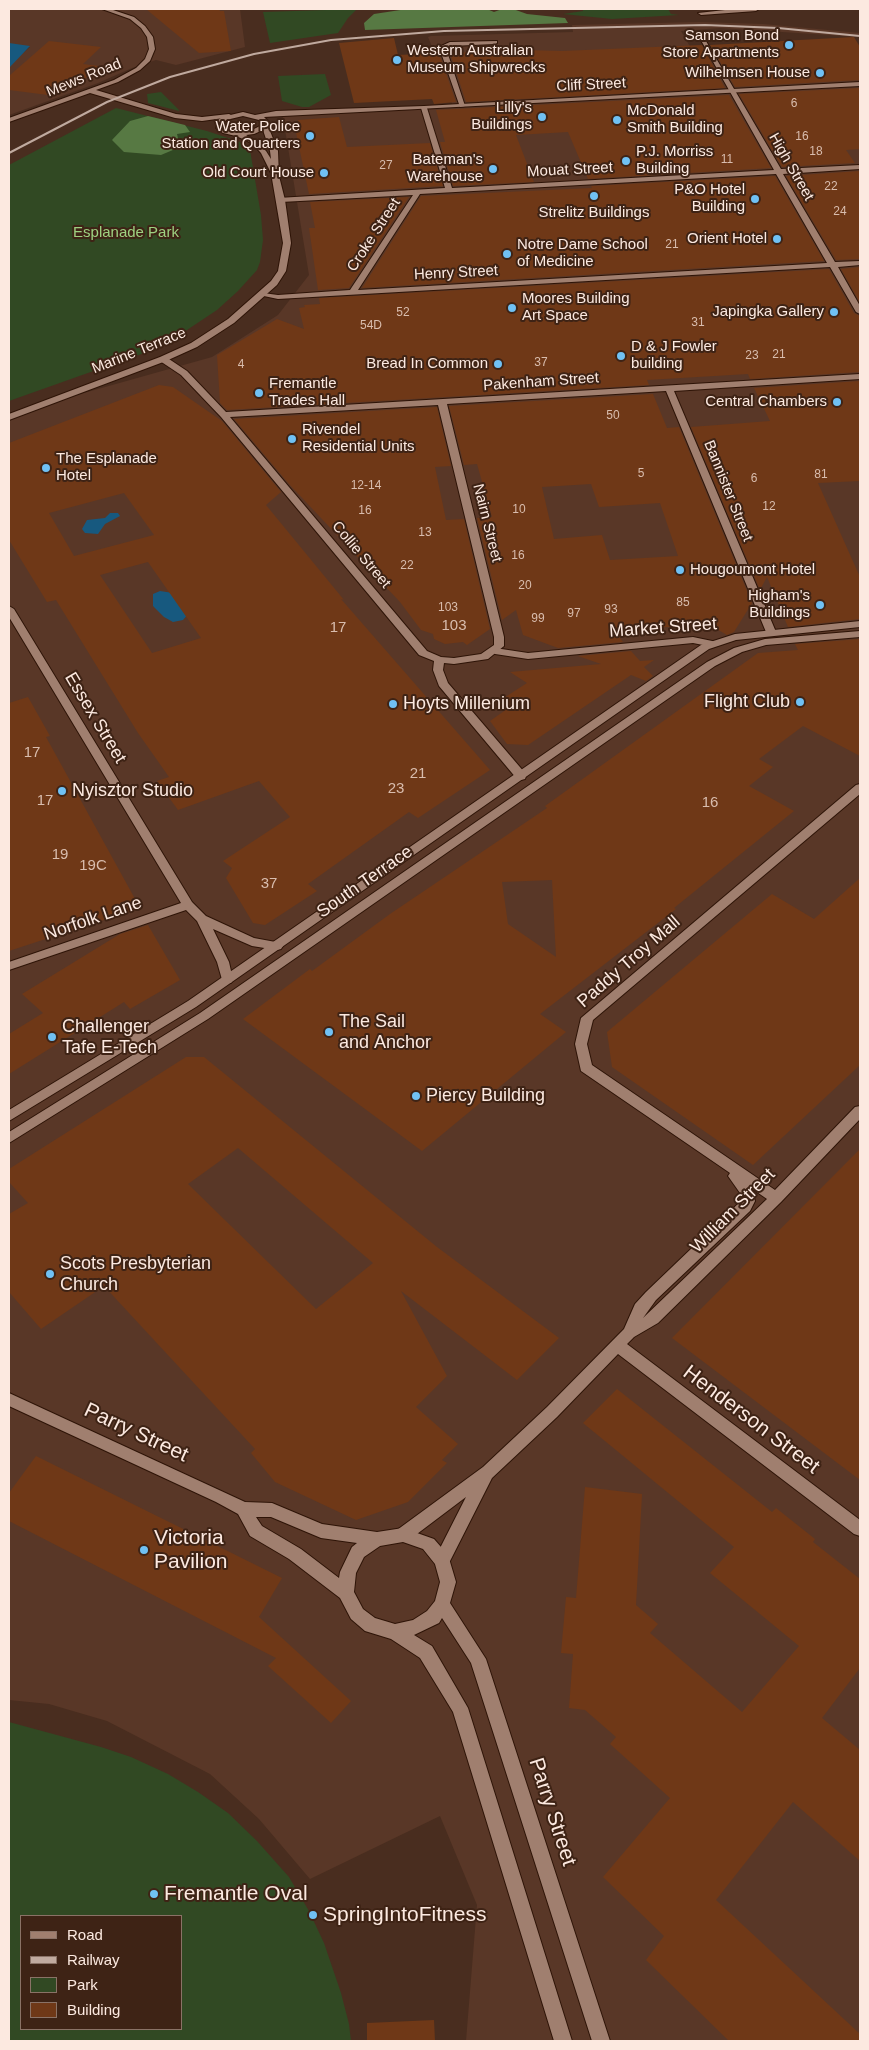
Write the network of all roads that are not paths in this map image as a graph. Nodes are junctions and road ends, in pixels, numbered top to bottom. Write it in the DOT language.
graph roads {
  1 [pos="105,9"];
  2 [pos="756,9"];
  3 [pos="701,13"];
  4 [pos="700,36"];
  5 [pos="495,42"];
  6 [pos="860,84"];
  7 [pos="91,91"];
  8 [pos="731,91"];
  9 [pos="462,106"];
  10 [pos="424,108"];
  11 [pos="293,113"];
  12 [pos="229,116"];
  13 [pos="257,116"];
  14 [pos="9,120"];
  15 [pos="266,124"];
  16 [pos="238,134"];
  17 [pos="860,168"];
  18 [pos="778,172"];
  19 [pos="275,176"];
  20 [pos="449,190"];
  21 [pos="418,192"];
  22 [pos="281,200"];
  23 [pos="860,263"];
  24 [pos="832,264"];
  25 [pos="353,292"];
  26 [pos="262,295"];
  27 [pos="860,312"];
  28 [pos="164,359"];
  29 [pos="860,376"];
  30 [pos="668,388"];
  31 [pos="442,402"];
  32 [pos="224,415"];
  33 [pos="9,417"];
  34 [pos="9,609"];
  35 [pos="860,624"];
  36 [pos="771,632"];
  37 [pos="860,634"];
  38 [pos="713,644"];
  39 [pos="738,650"];
  40 [pos="495,651"];
  41 [pos="440,660"];
  42 [pos="521,776"];
  43 [pos="860,788"];
  44 [pos="188,904"];
  45 [pos="202,919"];
  46 [pos="277,946"];
  47 [pos="9,966"];
  48 [pos="227,980"];
  49 [pos="860,1112"];
  50 [pos="9,1116"];
  51 [pos="9,1138"];
  52 [pos="718,1159"];
  53 [pos="776,1198"];
  54 [pos="629,1333"];
  55 [pos="617,1345"];
  56 [pos="9,1399"];
  57 [pos="488,1472"];
  58 [pos="243,1509"];
  59 [pos="860,1529"];
  60 [pos="403,1535"];
  61 [pos="377,1539"];
  62 [pos="442,1560"];
  63 [pos="346,1593"];
  64 [pos="442,1604"];
  65 [pos="395,1632"];
  66 [pos="563,2041"];
  67 [pos="601,2041"];
  1 -- 7 [label="street, Mews Road"];
  2 -- 3 [label="street"];
  4 -- 8 [label="street, High Street"];
  5 -- 9 [label="street"];
  6 -- 8 [label="street, Cliff Street"];
  7 -- 12 [label="street"];
  7 -- 14 [label="street, Mews Road"];
  8 -- 9 [label="street, Cliff Street"];
  8 -- 18 [label="street, High Street"];
  9 -- 10 [label="street, Cliff Street"];
  10 -- 11 [label="street, Cliff Street"];
  10 -- 20 [label="street"];
  11 -- 13 [label="street, Cliff Street"];
  11 -- 15 [label="street, Cliff Street"];
  12 -- 13 [label="street"];
  12 -- 16 [label="street, Marine Terrace"];
  13 -- 15 [label="street"];
  15 -- 16 [label="street"];
  15 -- 19 [label="street, Marine Terrace"];
  16 -- 19 [label="street, Marine Terrace"];
  17 -- 18 [label="street, Mouat Street"];
  18 -- 20 [label="street, Mouat Street"];
  18 -- 24 [label="street, High Street"];
  19 -- 22 [label="street, Marine Terrace"];
  20 -- 21 [label="street, Mouat Street"];
  21 -- 22 [label="street, Mouat Street"];
  21 -- 25 [label="street, Croke Street"];
  22 -- 26 [label="street, Marine Terrace"];
  23 -- 24 [label="street, Henry Street"];
  24 -- 25 [label="street, Henry Street"];
  24 -- 27 [label="street, High Street"];
  25 -- 26 [label="street, Henry Street"];
  26 -- 28 [label="street, Marine Terrace"];
  28 -- 32 [label="street, Collie Street"];
  28 -- 33 [label="street, Marine Terrace"];
  29 -- 30 [label="street, Pakenham Street"];
  30 -- 31 [label="street, Pakenham Street"];
  30 -- 36 [label="street, Bannister Street"];
  31 -- 32 [label="street, Pakenham Street"];
  31 -- 40 [label="street, Nairn Street"];
  32 -- 41 [label="street, Collie Street"];
  34 -- 44 [label="street, Essex Street"];
  35 -- 36 [label="street, Market Street"];
  36 -- 38 [label="street, Market Street"];
  37 -- 39 [label="street, Market Street"];
  38 -- 40 [label="street, Market Street"];
  38 -- 42 [label="street, South Terrace"];
  39 -- 51 [label="street, South Terrace"];
  40 -- 41 [label="street, Market Street"];
  41 -- 42 [label="street"];
  42 -- 46 [label="street, South Terrace"];
  43 -- 52 [label="street, Paddy Troy Mall"];
  44 -- 45 [label="street, Essex Street"];
  44 -- 47 [label="street, Norfolk Lane"];
  45 -- 46 [label="street, Essex Street"];
  45 -- 48 [label="street, Essex Street"];
  46 -- 48 [label="street, South Terrace"];
  48 -- 50 [label="street, South Terrace"];
  49 -- 53 [label="street, William Street"];
  52 -- 53 [label="street, Paddy Troy Mall"];
  52 -- 54 [label="street, William Street"];
  53 -- 54 [label="street, William Street"];
  54 -- 55 [label="street, William Street"];
  55 -- 57 [label="street, William Street"];
  55 -- 59 [label="street, Henderson Street"];
  56 -- 58 [label="street, Parry Street"];
  57 -- 60 [label="street, William Street"];
  57 -- 62 [label="street, William Street"];
  58 -- 61 [label="street, Parry Street"];
  58 -- 63 [label="street"];
  60 -- 61 [label="street"];
  60 -- 62 [label="street"];
  61 -- 63 [label="street"];
  62 -- 64 [label="street"];
  63 -- 65 [label="street"];
  64 -- 65 [label="street"];
  64 -- 67 [label="street, Parry Street"];
  65 -- 66 [label="street"];
}
